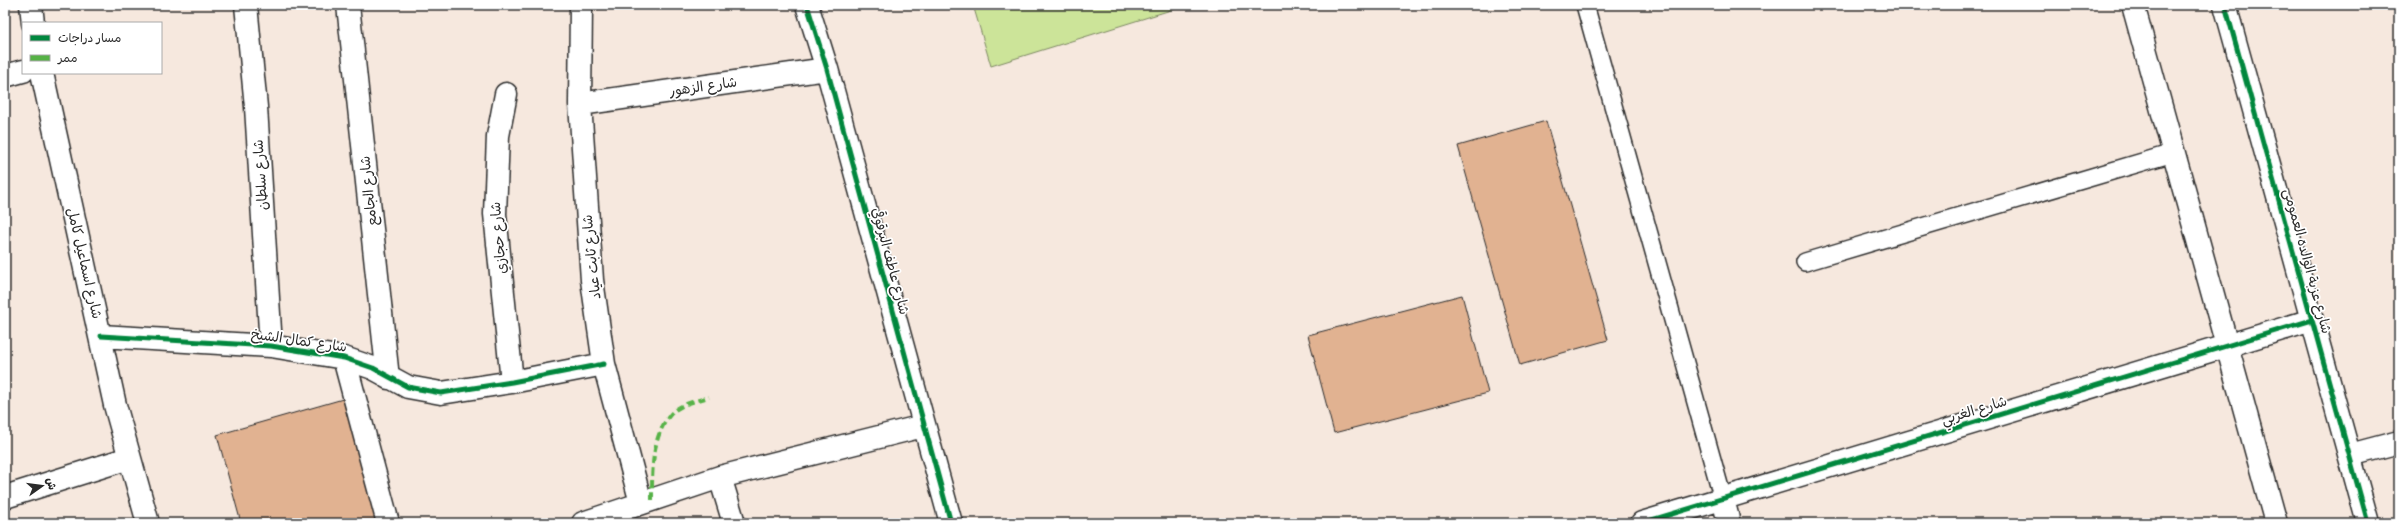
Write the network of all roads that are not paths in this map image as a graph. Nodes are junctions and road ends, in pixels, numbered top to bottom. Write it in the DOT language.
graph roads {
  1 [pos="31,5"];
  2 [pos="246,5"];
  3 [pos="348,5"];
  4 [pos="581,5"];
  5 [pos="807,5"];
  6 [pos="1585,5"];
  7 [pos="2133,5"];
  8 [pos="2225,5"];
  9 [pos="33,22"];
  10 [pos="827,69"];
  11 [pos="22,70"];
  12 [pos="42,74"];
  13 [pos="5,76"];
  14 [pos="506,94"];
  15 [pos="580,104"];
  16 [pos="2173,153"];
  17 [pos="1804,262"];
  18 [pos="2312,320"];
  19 [pos="101,336"];
  20 [pos="271,346"];
  21 [pos="2225,346"];
  22 [pos="344,358"];
  23 [pos="604,364"];
  24 [pos="388,378"];
  25 [pos="512,382"];
  26 [pos="923,426"];
  27 [pos="2399,442"];
  28 [pos="2350,455"];
  29 [pos="129,458"];
  30 [pos="720,477"];
  31 [pos="5,497"];
  32 [pos="1723,499"];
  33 [pos="641,503"];
  34 [pos="148,523"];
  35 [pos="388,523"];
  36 [pos="583,523"];
  37 [pos="734,523"];
  38 [pos="951,523"];
  39 [pos="1642,523"];
  40 [pos="1729,523"];
  41 [pos="2276,523"];
  42 [pos="2368,523"];
  1 -- 9 [label="street"];
  2 -- 20 [label="street, شارع سلطان"];
  3 -- 24 [label="street, شارع الجامع"];
  4 -- 15 [label="street, شارع ثابت عياد"];
  5 -- 10 [label="street, شارع عاطف البرقوقي"];
  6 -- 32 [label="lane"];
  7 -- 16 [label="street"];
  8 -- 18 [label="street, شارع عزبة الوالده العمومى"];
  10 -- 15 [label="street, شارع الزهور"];
  10 -- 26 [label="street, شارع عاطف البرقوقي"];
  11 -- 13 [label="street"];
  12 -- 19 [label="street, شارع اسماعيل كامل"];
  14 -- 25 [label="street, شارع حجازي"];
  15 -- 23 [label="street, شارع ثابت عياد"];
  16 -- 17 [label="lane"];
  16 -- 21 [label="street"];
  18 -- 21 [label="street, شارع الغربي"];
  18 -- 28 [label="street, شارع عزبة الوالده العمومى"];
  19 -- 20 [label="street, شارع كمال الشيخ"];
  19 -- 29 [label="street, شارع اسماعيل كامل"];
  20 -- 22 [label="street, شارع كمال الشيخ"];
  21 -- 32 [label="street, شارع الغربي"];
  21 -- 41 [label="street"];
  22 -- 24 [label="street, شارع كمال الشيخ"];
  22 -- 35 [label="street"];
  23 -- 25 [label="street, شارع كمال الشيخ"];
  23 -- 33 [label="street, شارع ثابت عياد"];
  24 -- 25 [label="street, شارع كمال الشيخ"];
  26 -- 30 [label="street"];
  26 -- 38 [label="street, شارع عاطف البرقوقي"];
  27 -- 28 [label="street"];
  28 -- 42 [label="street, شارع عزبة الوالده العمومى"];
  29 -- 31 [label="street"];
  29 -- 34 [label="street, شارع اسماعيل كامل"];
  30 -- 33 [label="street"];
  30 -- 37 [label="street"];
  32 -- 39 [label="street, شارع الغربي"];
  32 -- 40 [label="street"];
  33 -- 36 [label="street"];
}
